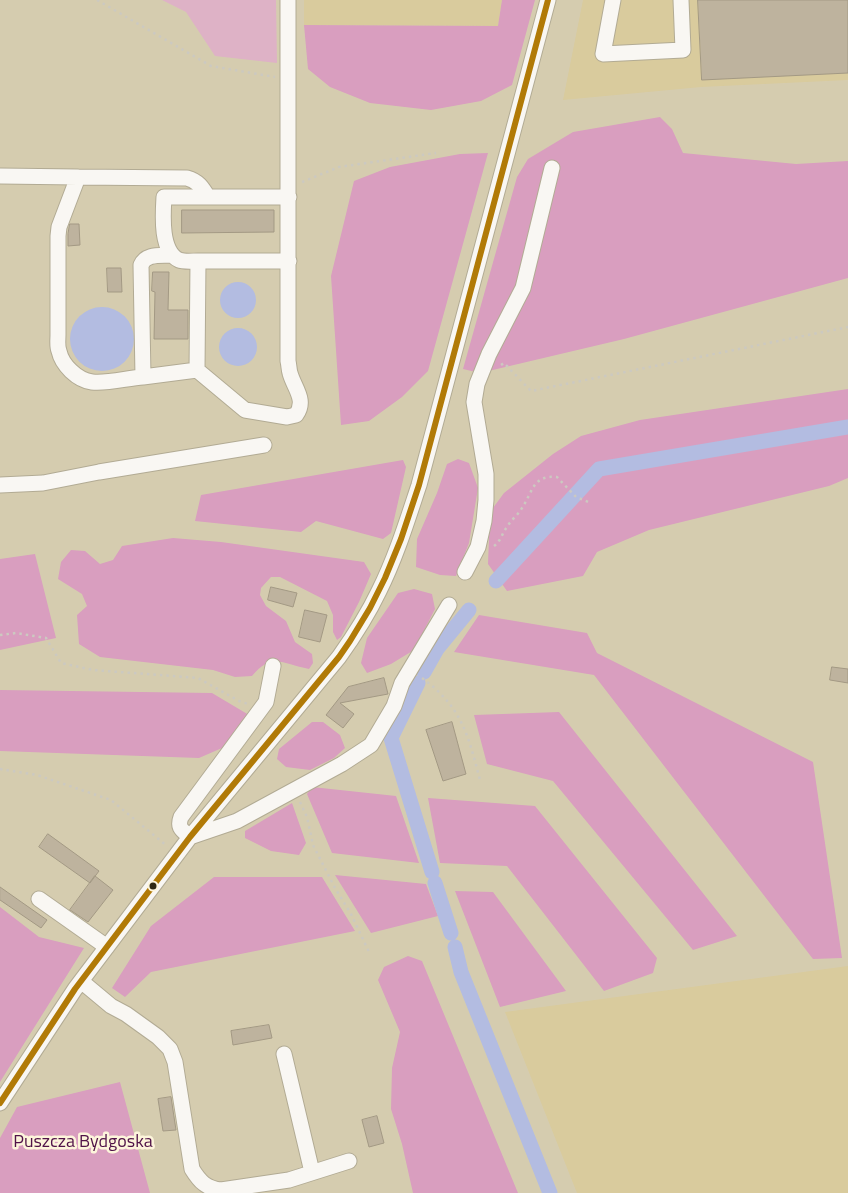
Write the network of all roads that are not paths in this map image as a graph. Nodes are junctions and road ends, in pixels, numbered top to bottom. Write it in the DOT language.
graph roads {
  1 [pos="288,0"];
  2 [pos="548,0"];
  3 [pos="613,0"];
  4 [pos="681,0"];
  5 [pos="552,168"];
  6 [pos="0,176"];
  7 [pos="78,177"];
  8 [pos="289,192"];
  9 [pos="208,197"];
  10 [pos="172,255"];
  11 [pos="289,261"];
  12 [pos="198,262"];
  13 [pos="197,370"];
  14 [pos="143,377"];
  15 [pos="264,445"];
  16 [pos="0,485"];
  17 [pos="465,572"];
  18 [pos="449,605"];
  19 [pos="273,666"];
  20 [pos="190,837"];
  21 [pos="39,899"];
  22 [pos="107,947"];
  23 [pos="81,981"];
  24 [pos="284,1054"];
  25 [pos="0,1102"];
  26 [pos="349,1161"];
  27 [pos="312,1172"];
  28 [pos="207,1190"];
  1 -- 8 [label="street"];
  2 -- 20 [label="street"];
  3 -- 4 [label="street"];
  5 -- 17 [label="street"];
  6 -- 7 [label="street"];
  7 -- 9 [label="street"];
  7 -- 14 [label="street"];
  8 -- 9 [label="street"];
  8 -- 11 [label="street"];
  9 -- 10 [label="street"];
  10 -- 12 [label="street"];
  10 -- 14 [label="street"];
  11 -- 12 [label="street"];
  11 -- 13 [label="street"];
  12 -- 13 [label="street"];
  13 -- 14 [label="street"];
  15 -- 16 [label="street"];
  18 -- 20 [label="street"];
  19 -- 20 [label="street"];
  20 -- 22 [label="street"];
  21 -- 22 [label="street"];
  22 -- 23 [label="street"];
  23 -- 25 [label="street"];
  23 -- 28 [label="street"];
  24 -- 27 [label="street"];
  26 -- 27 [label="street"];
  27 -- 28 [label="street"];
}
